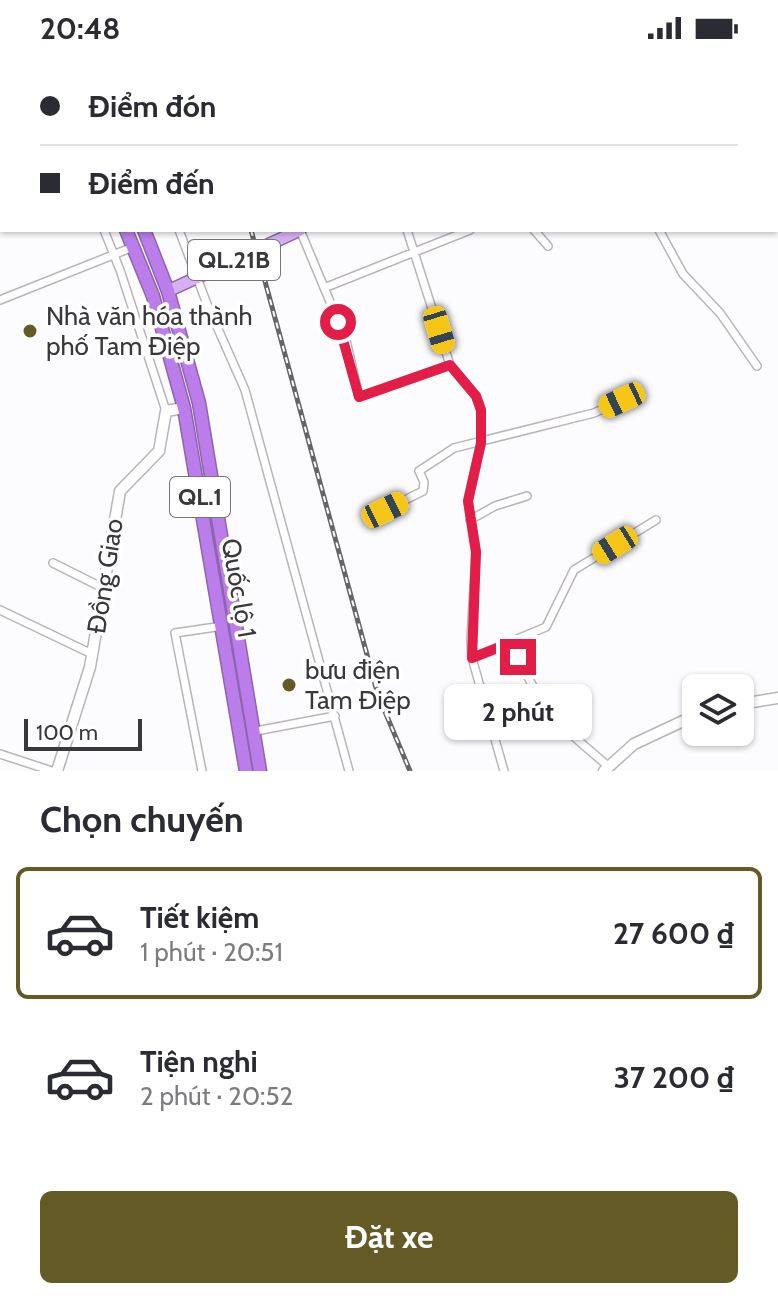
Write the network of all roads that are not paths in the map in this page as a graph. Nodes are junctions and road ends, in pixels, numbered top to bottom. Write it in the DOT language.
graph roads {
  1 [pos="105,232"];
  2 [pos="127,232"];
  3 [pos="145,232"];
  4 [pos="180,232"];
  5 [pos="296,232"];
  6 [pos="301,232"];
  7 [pos="408,232"];
  8 [pos="465,232"];
  9 [pos="536,232"];
  10 [pos="660,232"];
  11 [pos="548,246"];
  12 [pos="133,247"];
  13 [pos="415,254"];
  14 [pos="115,256"];
  15 [pos="197,278"];
  16 [pos="324,288"];
  17 [pos="168,291"];
  18 [pos="154,298"];
  19 [pos="0,300"];
  20 [pos="450,365"];
  21 [pos="757,366"];
  22 [pos="622,400"];
  23 [pos="184,408"];
  24 [pos="166,411"];
  25 [pos="481,443"];
  26 [pos="527,496"];
  27 [pos="385,510"];
  28 [pos="470,520"];
  29 [pos="656,520"];
  30 [pos="53,563"];
  31 [pos="103,588"];
  32 [pos="0,610"];
  33 [pos="223,626"];
  34 [pos="513,642"];
  35 [pos="92,654"];
  36 [pos="472,658"];
  37 [pos="778,698"];
  38 [pos="754,702"];
  39 [pos="335,716"];
  40 [pos="682,722"];
  41 [pos="256,731"];
  42 [pos="0,754"];
  43 [pos="606,769"];
  44 [pos="55,771"];
  45 [pos="202,771"];
  46 [pos="246,771"];
  47 [pos="260,771"];
  48 [pos="349,771"];
  49 [pos="504,771"];
  1 -- 14 [label="street"];
  2 -- 12 [label="highway, Quốc lộ 1 / QL.1"];
  3 -- 17 [label="highway, Quốc lộ 1 / QL.1"];
  4 -- 15 [label="street"];
  5 -- 15 [label="main road, QL.21B"];
  6 -- 16 [label="street"];
  7 -- 13 [label="street"];
  8 -- 13 [label="street"];
  9 -- 11 [label="street"];
  10 -- 21 [label="street"];
  12 -- 14 [label="street"];
  12 -- 18 [label="highway, Quốc lộ 1 / QL.1"];
  13 -- 16 [label="street"];
  13 -- 20 [label="street"];
  14 -- 19 [label="street"];
  14 -- 24 [label="street"];
  15 -- 17 [label="main road, QL.21B"];
  15 -- 39 [label="street"];
  16 -- 20 [label="street"];
  17 -- 18 [label="highway"];
  17 -- 41 [label="highway, Quốc lộ 1 / QL.1"];
  18 -- 23 [label="highway, Quốc lộ 1 / QL.1"];
  20 -- 25 [label="street"];
  22 -- 25 [label="street"];
  23 -- 24 [label="main road"];
  23 -- 33 [label="highway, Quốc lộ 1 / QL.1"];
  24 -- 31 [label="main road, Đồng Giao"];
  25 -- 27 [label="street"];
  25 -- 28 [label="street"];
  26 -- 28 [label="street"];
  28 -- 36 [label="street"];
  29 -- 34 [label="street"];
  30 -- 31 [label="street"];
  31 -- 35 [label="main road, Đồng Giao"];
  32 -- 35 [label="street"];
  33 -- 45 [label="street"];
  33 -- 46 [label="highway, Quốc lộ 1 / QL.1"];
  34 -- 36 [label="street"];
  34 -- 43 [label="street"];
  35 -- 44 [label="main road, Đồng Giao"];
  36 -- 49 [label="street"];
  37 -- 38 [label="main road"];
  39 -- 41 [label="street"];
  39 -- 48 [label="street"];
  40 -- 43 [label="main road"];
  41 -- 47 [label="highway, Quốc lộ 1 / QL.1"];
  42 -- 44 [label="street"];
}
